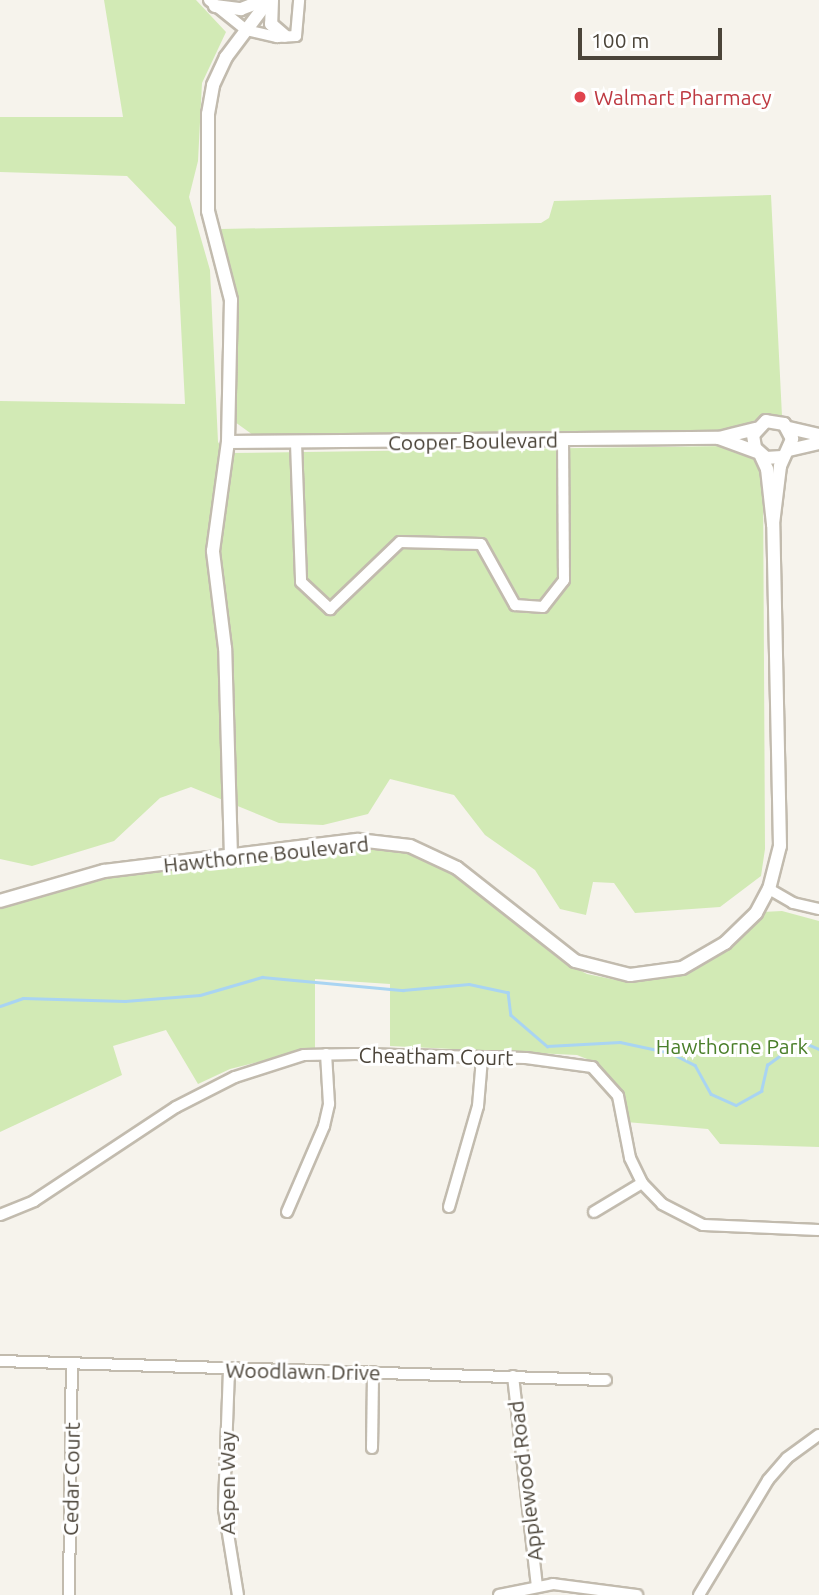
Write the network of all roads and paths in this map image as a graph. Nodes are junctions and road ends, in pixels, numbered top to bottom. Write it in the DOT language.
graph roads {
  1 [pos="269,0"];
  2 [pos="299,0"];
  3 [pos="212,3"];
  4 [pos="246,30"];
  5 [pos="285,36"];
  6 [pos="789,428"];
  7 [pos="756,429"];
  8 [pos="819,435"];
  9 [pos="719,438"];
  10 [pos="563,440"];
  11 [pos="228,442"];
  12 [pos="296,443"];
  13 [pos="819,443"];
  14 [pos="786,453"];
  15 [pos="760,454"];
  16 [pos="773,524"];
  17 [pos="231,857"];
  18 [pos="769,889"];
  19 [pos="0,901"];
  20 [pos="819,909"];
  21 [pos="326,1054"];
  22 [pos="482,1058"];
  23 [pos="642,1182"];
  24 [pos="449,1207"];
  25 [pos="287,1212"];
  26 [pos="594,1212"];
  27 [pos="0,1215"];
  28 [pos="819,1230"];
  29 [pos="0,1361"];
  30 [pos="72,1363"];
  31 [pos="229,1370"];
  32 [pos="373,1372"];
  33 [pos="513,1376"];
  34 [pos="606,1380"];
  35 [pos="819,1435"];
  36 [pos="372,1448"];
  37 [pos="537,1586"];
  38 [pos="69,1595"];
  39 [pos="237,1595"];
  40 [pos="499,1595"];
  41 [pos="637,1595"];
  42 [pos="699,1595"];
  1 -- 3 [label="street"];
  1 -- 4 [label="street"];
  1 -- 5 [label="street"];
  2 -- 5 [label="street"];
  3 -- 4 [label="street"];
  4 -- 5 [label="street"];
  4 -- 11 [label="street"];
  6 -- 7 [label="street"];
  6 -- 8 [label="street"];
  6 -- 14 [label="street"];
  7 -- 9 [label="street, Cooper Boulevard"];
  7 -- 15 [label="street"];
  9 -- 10 [label="street, Cooper Boulevard"];
  9 -- 15 [label="street, Cooper Boulevard"];
  10 -- 12 [label="street, Cooper Boulevard"];
  10 -- 12 [label="street"];
  11 -- 12 [label="street, Cooper Boulevard"];
  11 -- 17 [label="street"];
  13 -- 14 [label="street"];
  14 -- 15 [label="street"];
  14 -- 16 [label="street, Hawthorne Boulevard"];
  15 -- 16 [label="street, Hawthorne Boulevard"];
  16 -- 18 [label="street, Hawthorne Boulevard"];
  17 -- 18 [label="street, Hawthorne Boulevard"];
  17 -- 19 [label="street, Hawthorne Boulevard"];
  18 -- 20 [label="street"];
  21 -- 22 [label="street, Cheatham Court"];
  21 -- 25 [label="street"];
  21 -- 27 [label="street, Cheatham Court"];
  22 -- 23 [label="street, Cheatham Court"];
  22 -- 24 [label="street"];
  23 -- 26 [label="street"];
  23 -- 28 [label="street, Cheatham Court"];
  29 -- 30 [label="street, Woodlawn Drive"];
  30 -- 31 [label="street, Woodlawn Drive"];
  30 -- 38 [label="street, Cedar Court"];
  31 -- 32 [label="street, Woodlawn Drive"];
  31 -- 39 [label="street, Aspen Way"];
  32 -- 33 [label="street, Woodlawn Drive"];
  32 -- 36 [label="street"];
  33 -- 34 [label="street, Woodlawn Drive"];
  33 -- 37 [label="street, Applewood Road"];
  35 -- 42 [label="street"];
  37 -- 40 [label="street"];
  37 -- 41 [label="street"];
}
